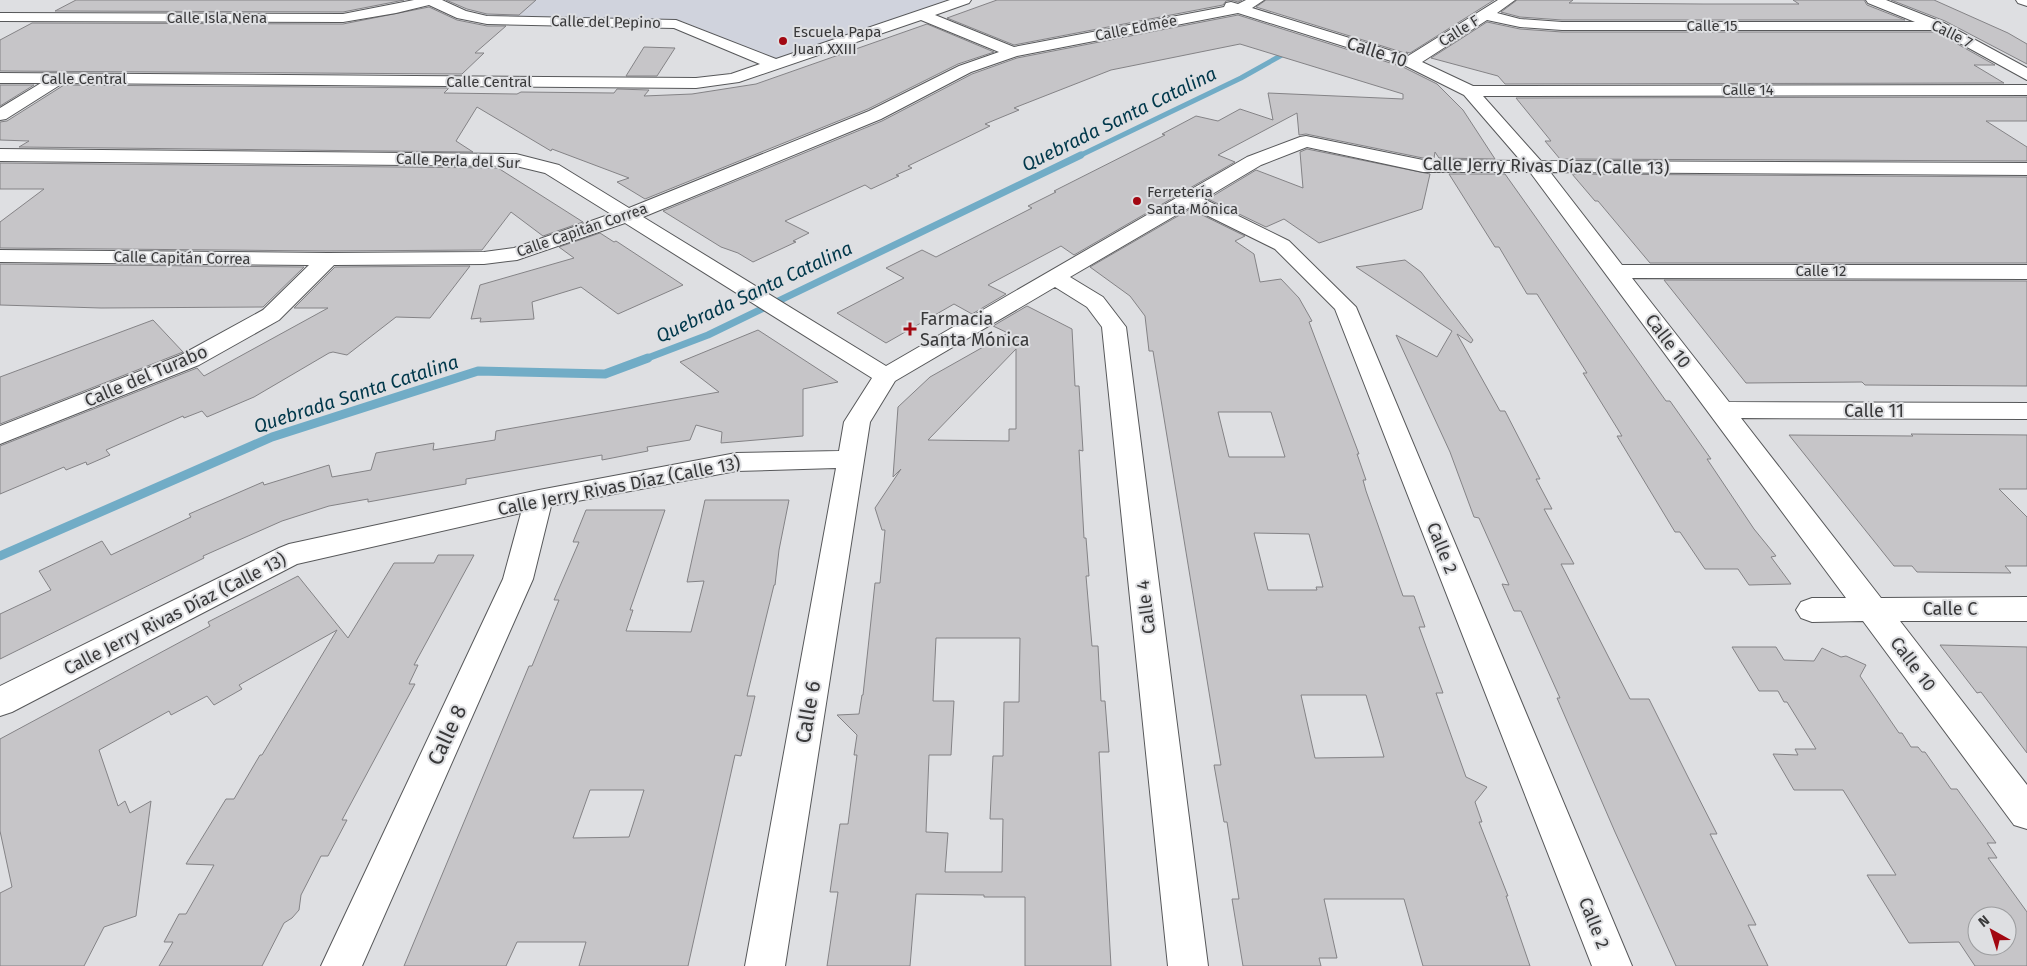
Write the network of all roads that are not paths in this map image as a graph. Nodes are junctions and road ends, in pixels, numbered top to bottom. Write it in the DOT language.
graph roads {
  1 [pos="431,0"];
  2 [pos="964,0"];
  3 [pos="1212,0"];
  4 [pos="1508,0"];
  5 [pos="1873,0"];
  6 [pos="2023,0"];
  7 [pos="2027,2"];
  8 [pos="1249,4"];
  9 [pos="310,5"];
  10 [pos="922,15"];
  11 [pos="1485,15"];
  12 [pos="0,17"];
  13 [pos="290,19"];
  14 [pos="1939,26"];
  15 [pos="1013,52"];
  16 [pos="1410,62"];
  17 [pos="776,65"];
  18 [pos="2027,75"];
  19 [pos="0,78"];
  20 [pos="59,79"];
  21 [pos="2027,90"];
  22 [pos="1470,91"];
  23 [pos="0,115"];
  24 [pos="0,155"];
  25 [pos="1536,168"];
  26 [pos="2027,169"];
  27 [pos="1189,199"];
  28 [pos="629,215"];
  29 [pos="0,256"];
  30 [pos="328,259"];
  31 [pos="1615,271"];
  32 [pos="2027,272"];
  33 [pos="1054,277"];
  34 [pos="886,376"];
  35 [pos="1720,410"];
  36 [pos="2027,411"];
  37 [pos="0,436"];
  38 [pos="851,459"];
  39 [pos="539,499"];
  40 [pos="1872,609"];
  41 [pos="2027,609"];
  42 [pos="1812,610"];
  43 [pos="0,702"];
  44 [pos="2027,813"];
  45 [pos="341,966"];
  46 [pos="766,966"];
  47 [pos="1188,966"];
  48 [pos="1612,966"];
  1 -- 13 [label="street, Calle Isla Nena"];
  1 -- 17 [label="street, Calle del Pepino"];
  2 -- 10 [label="street, Calle Central"];
  3 -- 8 [label="street, Calle 10"];
  4 -- 11 [label="street, Calle F"];
  5 -- 14 [label="street, Calle 7"];
  6 -- 7 [label="street"];
  8 -- 15 [label="street, Calle Edmée"];
  8 -- 16 [label="street, Calle 10"];
  9 -- 13 [label="street"];
  10 -- 15 [label="street"];
  10 -- 17 [label="street, Calle Central"];
  11 -- 14 [label="street, Calle 15"];
  11 -- 16 [label="street, Calle F"];
  12 -- 13 [label="street, Calle Isla Nena"];
  14 -- 18 [label="street, Calle 7"];
  15 -- 28 [label="street, Calle Capitán Correa"];
  16 -- 22 [label="street, Calle 10"];
  17 -- 20 [label="street, Calle Central"];
  19 -- 20 [label="street, Calle Central"];
  20 -- 23 [label="street"];
  21 -- 22 [label="street, Calle 14"];
  22 -- 25 [label="street, Calle 10"];
  24 -- 28 [label="street, Calle Perla del Sur"];
  25 -- 26 [label="street, Calle Jerry Rivas Díaz (Calle 13)"];
  25 -- 27 [label="street, Calle Jerry Rivas Díaz (Calle 13)"];
  25 -- 31 [label="street, Calle 10"];
  27 -- 33 [label="street, Calle Jerry Rivas Díaz (Calle 13)"];
  27 -- 48 [label="street, Calle 2"];
  28 -- 30 [label="street, Calle Capitán Correa"];
  28 -- 34 [label="street, Calle Perla del Sur"];
  29 -- 30 [label="street, Calle Capitán Correa"];
  30 -- 37 [label="street, Calle del Turabo"];
  31 -- 32 [label="street, Calle 12"];
  31 -- 35 [label="street, Calle 10"];
  33 -- 34 [label="street, Calle Jerry Rivas Díaz (Calle 13)"];
  33 -- 47 [label="street, Calle 4"];
  34 -- 38 [label="street, Calle Jerry Rivas Díaz (Calle 13)"];
  35 -- 36 [label="street, Calle 11"];
  35 -- 40 [label="street, Calle 10"];
  38 -- 39 [label="street, Calle Jerry Rivas Díaz (Calle 13)"];
  38 -- 46 [label="street, Calle 6"];
  39 -- 43 [label="street, Calle Jerry Rivas Díaz (Calle 13)"];
  39 -- 45 [label="street, Calle 8"];
  40 -- 41 [label="street, Calle C"];
  40 -- 42 [label="street, Calle C"];
  40 -- 44 [label="street, Calle 10"];
}
